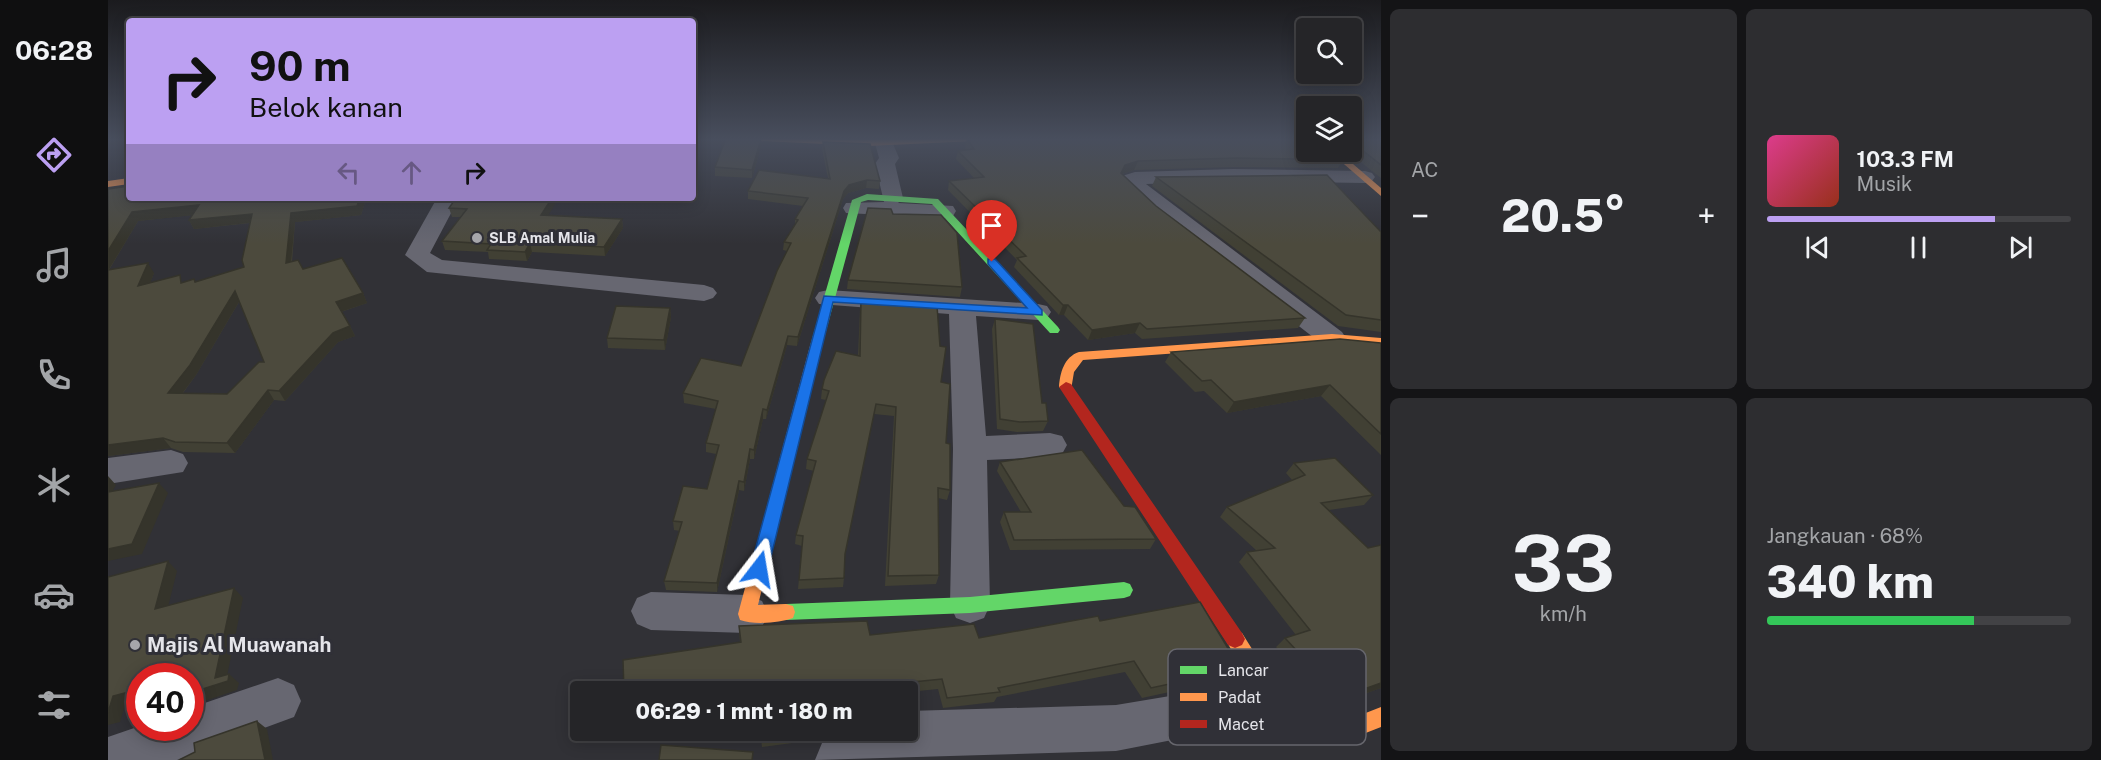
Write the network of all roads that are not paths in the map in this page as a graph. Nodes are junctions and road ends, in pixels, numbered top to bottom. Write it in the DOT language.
graph roads {
  1 [pos="887,173"];
  2 [pos="1361,173"];
  3 [pos="1365,177"];
  4 [pos="126,181"];
  5 [pos="108,184"];
  6 [pos="1381,193"];
  7 [pos="892,198"];
  8 [pos="447,201"];
  9 [pos="854,208"];
  10 [pos="945,211"];
  11 [pos="704,293"];
  12 [pos="828,298"];
  13 [pos="962,308"];
  14 [pos="1046,321"];
  15 [pos="1332,338"];
  16 [pos="1381,342"];
  17 [pos="1050,446"];
  18 [pos="970,449"];
  19 [pos="171,463"];
  20 [pos="108,471"];
  21 [pos="1124,590"];
  22 [pos="970,605"];
  23 [pos="651,611"];
  24 [pos="747,614"];
  25 [pos="1241,649"];
  26 [pos="278,701"];
  27 [pos="1381,717"];
  28 [pos="1168,718"];
  29 [pos="1366,723"];
  30 [pos="110,760"];
  31 [pos="839,760"];
  1 -- 7 [label="street"];
  2 -- 3 [label="street"];
  3 -- 6 [label="street"];
  3 -- 15 [label="street"];
  4 -- 5 [label="street"];
  7 -- 9 [label="street"];
  7 -- 10 [label="street"];
  8 -- 11 [label="street"];
  9 -- 10 [label="street"];
  9 -- 12 [label="street"];
  10 -- 14 [label="street"];
  12 -- 13 [label="street"];
  12 -- 24 [label="street"];
  13 -- 14 [label="street"];
  13 -- 18 [label="street"];
  15 -- 16 [label="street"];
  15 -- 25 [label="street"];
  17 -- 18 [label="street"];
  18 -- 22 [label="street"];
  19 -- 20 [label="street"];
  21 -- 22 [label="street"];
  22 -- 24 [label="street"];
  23 -- 24 [label="street"];
  26 -- 30 [label="street"];
  27 -- 29 [label="street"];
  28 -- 31 [label="street"];
}
